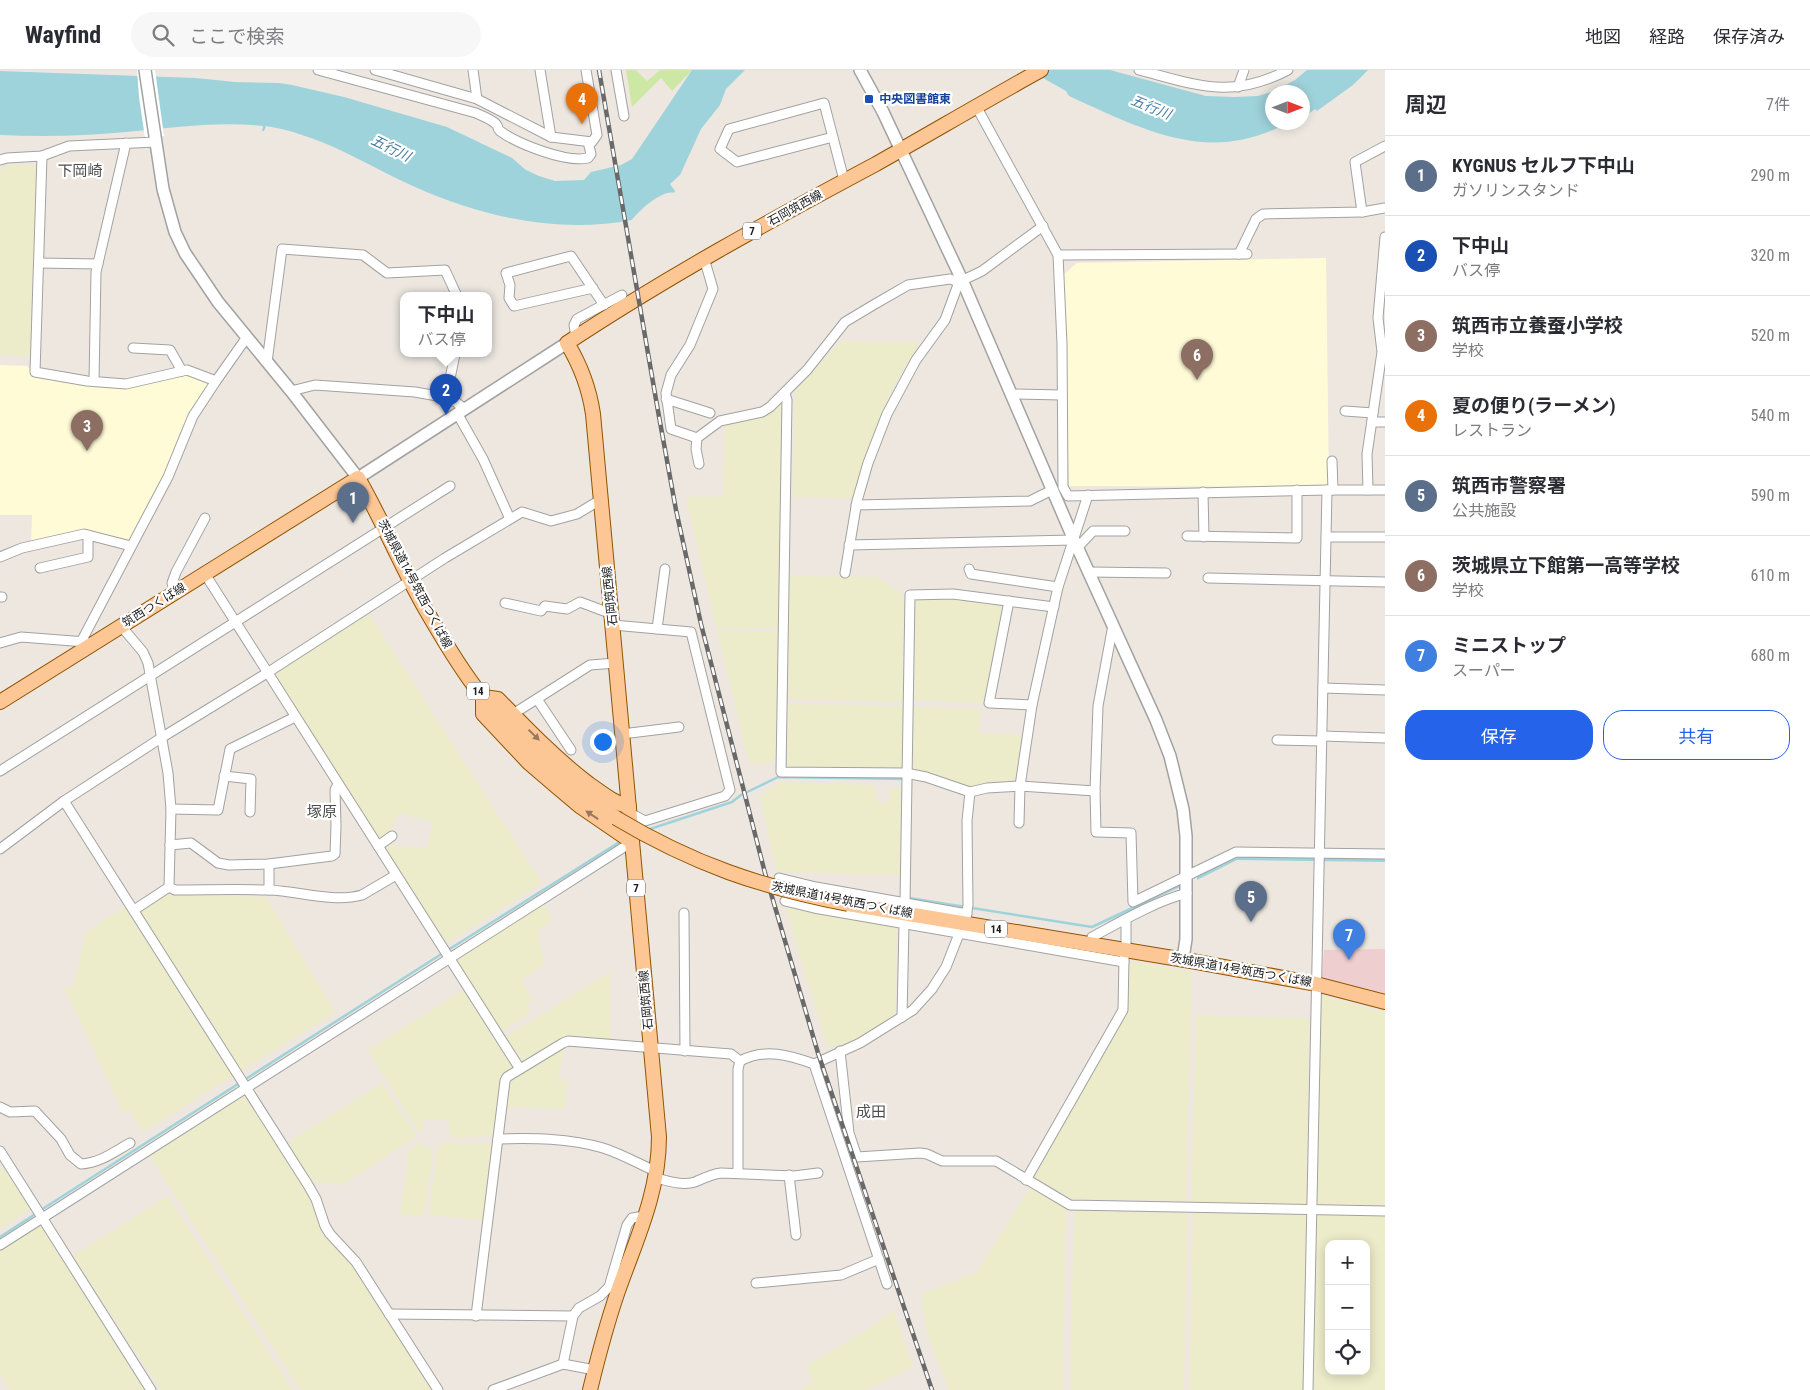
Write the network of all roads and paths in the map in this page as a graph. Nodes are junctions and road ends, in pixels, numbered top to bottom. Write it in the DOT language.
graph roads {
  1 [pos="145,70"];
  2 [pos="318,70"];
  3 [pos="375,70"];
  4 [pos="473,70"];
  5 [pos="540,70"];
  6 [pos="586,70"];
  7 [pos="616,70"];
  8 [pos="860,70"];
  9 [pos="1041,70"];
  10 [pos="1139,70"];
  11 [pos="1244,70"];
  12 [pos="1288,70"];
  13 [pos="344,73"];
  14 [pos="1238,87"];
  15 [pos="480,100"];
  16 [pos="976,106"];
  17 [pos="477,113"];
  18 [pos="624,116"];
  19 [pos="551,136"];
  20 [pos="833,136"];
  21 [pos="156,140"];
  22 [pos="588,142"];
  23 [pos="126,143"];
  24 [pos="1385,146"];
  25 [pos="900,150"];
  26 [pos="42,156"];
  27 [pos="0,160"];
  28 [pos="844,180"];
  29 [pos="1385,208"];
  30 [pos="1362,212"];
  31 [pos="1043,226"];
  32 [pos="1385,237"];
  33 [pos="1058,255"];
  34 [pos="704,258"];
  35 [pos="39,262"];
  36 [pos="98,264"];
  37 [pos="960,281"];
  38 [pos="593,288"];
  39 [pos="455,292"];
  40 [pos="622,296"];
  41 [pos="604,305"];
  42 [pos="247,337"];
  43 [pos="571,340"];
  44 [pos="133,348"];
  45 [pos="1384,353"];
  46 [pos="455,357"];
  47 [pos="267,362"];
  48 [pos="182,371"];
  49 [pos="94,381"];
  50 [pos="216,381"];
  51 [pos="291,391"];
  52 [pos="785,393"];
  53 [pos="1011,394"];
  54 [pos="1062,395"];
  55 [pos="446,398"];
  56 [pos="666,399"];
  57 [pos="461,411"];
  58 [pos="1345,411"];
  59 [pos="710,413"];
  60 [pos="1372,417"];
  61 [pos="1385,422"];
  62 [pos="697,438"];
  63 [pos="1332,461"];
  64 [pos="699,464"];
  65 [pos="358,478"];
  66 [pos="450,486"];
  67 [pos="1052,490"];
  68 [pos="1297,490"];
  69 [pos="1330,490"];
  70 [pos="1368,490"];
  71 [pos="1385,490"];
  72 [pos="1203,492"];
  73 [pos="1088,495"];
  74 [pos="600,500"];
  75 [pos="856,505"];
  76 [pos="205,518"];
  77 [pos="510,519"];
  78 [pos="384,528"];
  79 [pos="1125,531"];
  80 [pos="88,535"];
  81 [pos="1187,536"];
  82 [pos="1326,536"];
  83 [pos="1204,537"];
  84 [pos="1385,537"];
  85 [pos="1076,544"];
  86 [pos="849,545"];
  87 [pos="131,546"];
  88 [pos="0,557"];
  89 [pos="40,568"];
  90 [pos="665,569"];
  91 [pos="969,569"];
  92 [pos="845,572"];
  93 [pos="1089,572"];
  94 [pos="1166,573"];
  95 [pos="205,574"];
  96 [pos="1208,578"];
  97 [pos="411,580"];
  98 [pos="1325,582"];
  99 [pos="1385,582"];
  100 [pos="1058,587"];
  101 [pos="175,592"];
  102 [pos="1009,601"];
  103 [pos="505,603"];
  104 [pos="1054,607"];
  105 [pos="613,619"];
  106 [pos="235,623"];
  107 [pos="1113,625"];
  108 [pos="121,626"];
  109 [pos="656,629"];
  110 [pos="88,642"];
  111 [pos="0,643"];
  112 [pos="616,663"];
  113 [pos="267,673"];
  114 [pos="151,677"];
  115 [pos="1323,688"];
  116 [pos="1385,690"];
  117 [pos="483,697"];
  118 [pos="537,699"];
  119 [pos="0,702"];
  120 [pos="1032,706"];
  121 [pos="513,714"];
  122 [pos="295,717"];
  123 [pos="679,727"];
  124 [pos="622,734"];
  125 [pos="161,738"];
  126 [pos="1322,738"];
  127 [pos="1385,738"];
  128 [pos="1276,740"];
  129 [pos="571,750"];
  130 [pos="0,771"];
  131 [pos="224,776"];
  132 [pos="906,777"];
  133 [pos="338,784"];
  134 [pos="1020,786"];
  135 [pos="1095,791"];
  136 [pos="970,792"];
  137 [pos="64,801"];
  138 [pos="171,809"];
  139 [pos="629,810"];
  140 [pos="250,812"];
  141 [pos="1019,823"];
  142 [pos="392,836"];
  143 [pos="632,842"];
  144 [pos="170,845"];
  145 [pos="378,846"];
  146 [pos="0,849"];
  147 [pos="1385,854"];
  148 [pos="1319,857"];
  149 [pos="269,864"];
  150 [pos="396,875"];
  151 [pos="1187,876"];
  152 [pos="779,878"];
  153 [pos="170,887"];
  154 [pos="269,890"];
  155 [pos="1187,893"];
  156 [pos="785,901"];
  157 [pos="904,903"];
  158 [pos="134,910"];
  159 [pos="684,913"];
  160 [pos="1126,919"];
  161 [pos="965,920"];
  162 [pos="904,924"];
  163 [pos="1092,937"];
  164 [pos="1125,951"];
  165 [pos="446,954"];
  166 [pos="1183,959"];
  167 [pos="1316,984"];
  168 [pos="1385,1002"];
  169 [pos="902,1017"];
  170 [pos="650,1049"];
  171 [pos="685,1051"];
  172 [pos="840,1051"];
  173 [pos="740,1061"];
  174 [pos="814,1064"];
  175 [pos="520,1069"];
  176 [pos="244,1084"];
  177 [pos="0,1107"];
  178 [pos="498,1139"];
  179 [pos="130,1143"];
  180 [pos="0,1151"];
  181 [pos="738,1172"];
  182 [pos="818,1173"];
  183 [pos="657,1175"];
  184 [pos="789,1175"];
  185 [pos="1026,1180"];
  186 [pos="1311,1210"];
  187 [pos="1385,1211"];
  188 [pos="40,1214"];
  189 [pos="645,1216"];
  190 [pos="796,1235"];
  191 [pos="0,1245"];
  192 [pos="879,1259"];
  193 [pos="756,1283"];
  194 [pos="887,1284"];
  195 [pos="389,1314"];
  196 [pos="476,1316"];
  197 [pos="573,1316"];
  198 [pos="563,1364"];
  199 [pos="595,1370"];
  200 [pos="151,1390"];
  201 [pos="438,1390"];
  202 [pos="493,1390"];
  203 [pos="590,1390"];
  204 [pos="1308,1390"];
  1 -- 21 [label="street"];
  2 -- 13 [label="street"];
  3 -- 15 [label="street"];
  4 -- 15 [label="street"];
  5 -- 19 [label="street"];
  6 -- 22 [label="street"];
  7 -- 18 [label="street"];
  8 -- 25 [label="street"];
  9 -- 16 [label="main road, 石岡筑西線 / 7"];
  10 -- 14 [label="street"];
  11 -- 14 [label="street"];
  12 -- 14 [label="street"];
  13 -- 17 [label="street"];
  15 -- 17 [label="street"];
  15 -- 19 [label="street"];
  16 -- 25 [label="main road, 石岡筑西線 / 7"];
  16 -- 31 [label="street"];
  17 -- 22 [label="street"];
  19 -- 22 [label="street"];
  20 -- 20 [label="street"];
  20 -- 28 [label="street"];
  21 -- 23 [label="street"];
  21 -- 42 [label="street"];
  23 -- 26 [label="street"];
  23 -- 36 [label="street"];
  24 -- 30 [label="street"];
  25 -- 28 [label="main road, 石岡筑西線 / 7"];
  25 -- 37 [label="street"];
  26 -- 27 [label="street"];
  26 -- 35 [label="street"];
  28 -- 34 [label="main road, 石岡筑西線 / 7"];
  29 -- 30 [label="street"];
  30 -- 33 [label="street"];
  31 -- 33 [label="street"];
  31 -- 37 [label="street"];
  32 -- 45 [label="street"];
  33 -- 54 [label="street"];
  34 -- 43 [label="main road, 石岡筑西線 / 7"];
  34 -- 56 [label="street"];
  35 -- 36 [label="street"];
  35 -- 49 [label="street"];
  36 -- 49 [label="street"];
  37 -- 52 [label="street"];
  37 -- 53 [label="street"];
  37 -- 75 [label="street"];
  38 -- 38 [label="street"];
  38 -- 41 [label="street"];
  39 -- 47 [label="street"];
  40 -- 41 [label="street"];
  41 -- 43 [label="street"];
  42 -- 47 [label="street"];
  42 -- 50 [label="street"];
  43 -- 57 [label="street"];
  43 -- 74 [label="main road, 石岡筑西線 / 7"];
  44 -- 48 [label="street"];
  45 -- 60 [label="street"];
  46 -- 55 [label="street"];
  47 -- 51 [label="street"];
  48 -- 49 [label="street"];
  48 -- 50 [label="street"];
  50 -- 87 [label="street"];
  51 -- 55 [label="street"];
  51 -- 65 [label="street"];
  52 -- 62 [label="street"];
  52 -- 132 [label="street"];
  53 -- 54 [label="street"];
  53 -- 67 [label="street"];
  54 -- 73 [label="street"];
  55 -- 57 [label="street"];
  56 -- 59 [label="street"];
  56 -- 62 [label="street"];
  57 -- 65 [label="street"];
  57 -- 77 [label="street"];
  58 -- 60 [label="street"];
  60 -- 61 [label="street"];
  60 -- 70 [label="street"];
  62 -- 64 [label="street"];
  63 -- 69 [label="street"];
  65 -- 78 [label="main road, 茨城県道14号筑西つくば線 / 14"];
  65 -- 95 [label="main road, 筑西つくば線"];
  66 -- 78 [label="street"];
  67 -- 75 [label="street"];
  67 -- 85 [label="street"];
  68 -- 69 [label="street"];
  68 -- 72 [label="street"];
  68 -- 83 [label="street"];
  69 -- 70 [label="street"];
  69 -- 82 [label="street"];
  70 -- 71 [label="street"];
  72 -- 73 [label="street"];
  72 -- 83 [label="street"];
  73 -- 85 [label="street"];
  74 -- 77 [label="street"];
  74 -- 105 [label="main road, 石岡筑西線 / 7"];
  75 -- 86 [label="street"];
  76 -- 101 [label="street"];
  77 -- 97 [label="street"];
  78 -- 97 [label="main road, 茨城県道14号筑西つくば線 / 14"];
  78 -- 106 [label="street"];
  79 -- 85 [label="street"];
  80 -- 87 [label="street"];
  80 -- 88 [label="street"];
  80 -- 89 [label="street"];
  81 -- 83 [label="street"];
  82 -- 84 [label="street"];
  82 -- 98 [label="street"];
  85 -- 86 [label="street"];
  85 -- 93 [label="street"];
  85 -- 100 [label="street"];
  86 -- 92 [label="street"];
  87 -- 110 [label="street"];
  90 -- 109 [label="street"];
  91 -- 100 [label="street"];
  93 -- 94 [label="street"];
  93 -- 107 [label="street"];
  95 -- 101 [label="main road, 筑西つくば線"];
  95 -- 106 [label="street"];
  96 -- 98 [label="street"];
  97 -- 113 [label="street"];
  97 -- 117 [label="main road, 茨城県道14号筑西つくば線 / 14"];
  98 -- 99 [label="street"];
  98 -- 115 [label="street"];
  100 -- 104 [label="street"];
  101 -- 108 [label="main road, 筑西つくば線"];
  102 -- 104 [label="street"];
  102 -- 120 [label="street"];
  102 -- 132 [label="street"];
  103 -- 105 [label="street"];
  104 -- 120 [label="street"];
  105 -- 109 [label="street"];
  105 -- 112 [label="main road, 石岡筑西線 / 7"];
  106 -- 113 [label="street"];
  106 -- 114 [label="street"];
  107 -- 135 [label="street"];
  107 -- 151 [label="street"];
  108 -- 110 [label="main road, 筑西つくば線"];
  108 -- 114 [label="street"];
  109 -- 139 [label="street"];
  110 -- 111 [label="street"];
  110 -- 119 [label="main road, 筑西つくば線"];
  112 -- 118 [label="street"];
  112 -- 124 [label="main road, 石岡筑西線 / 7"];
  113 -- 122 [label="street"];
  113 -- 125 [label="street"];
  114 -- 125 [label="street"];
  114 -- 130 [label="street"];
  115 -- 116 [label="street"];
  115 -- 126 [label="street"];
  117 -- 121 [label="main road"];
  143 -- 117 [label="main road, one-way"];
  117 -- 161 [label="main road, 茨城県道14号筑西つくば線 / 14, bridge"];
  118 -- 121 [label="street"];
  118 -- 129 [label="street"];
  120 -- 134 [label="street"];
  121 -- 139 [label="main road, one-way"];
  122 -- 131 [label="street"];
  122 -- 133 [label="street"];
  123 -- 124 [label="street"];
  124 -- 139 [label="main road, 石岡筑西線 / 7"];
  125 -- 137 [label="street"];
  125 -- 138 [label="street"];
  126 -- 127 [label="street"];
  126 -- 128 [label="street"];
  126 -- 148 [label="street"];
  131 -- 138 [label="street"];
  131 -- 140 [label="street"];
  132 -- 136 [label="street"];
  132 -- 157 [label="street"];
  133 -- 145 [label="street"];
  133 -- 149 [label="street"];
  134 -- 135 [label="street"];
  134 -- 136 [label="street"];
  134 -- 141 [label="street"];
  135 -- 151 [label="street"];
  136 -- 161 [label="street"];
  137 -- 146 [label="street"];
  137 -- 158 [label="street"];
  138 -- 144 [label="street"];
  139 -- 143 [label="main road, 石岡筑西線 / 7"];
  142 -- 145 [label="street"];
  143 -- 165 [label="street"];
  143 -- 170 [label="main road, 石岡筑西線 / 7"];
  144 -- 149 [label="street"];
  144 -- 153 [label="street"];
  145 -- 150 [label="street"];
  147 -- 148 [label="street"];
  148 -- 151 [label="street"];
  148 -- 167 [label="street"];
  149 -- 154 [label="street"];
  150 -- 154 [label="street"];
  150 -- 165 [label="street"];
  151 -- 155 [label="street"];
  152 -- 157 [label="street"];
  153 -- 154 [label="street"];
  153 -- 158 [label="street"];
  155 -- 160 [label="street"];
  155 -- 166 [label="street"];
  156 -- 162 [label="street"];
  157 -- 161 [label="street"];
  158 -- 176 [label="street"];
  159 -- 171 [label="street"];
  160 -- 163 [label="street"];
  160 -- 164 [label="street"];
  161 -- 162 [label="street"];
  161 -- 164 [label="main road, 茨城県道14号筑西つくば線 / 14"];
  161 -- 169 [label="street"];
  162 -- 169 [label="street"];
  164 -- 166 [label="main road, 茨城県道14号筑西つくば線 / 14"];
  164 -- 185 [label="street"];
  165 -- 175 [label="street"];
  165 -- 176 [label="street"];
  166 -- 167 [label="main road, 茨城県道14号筑西つくば線 / 14"];
  167 -- 168 [label="main road, 茨城県道14号筑西つくば線 / 14"];
  167 -- 186 [label="street"];
  169 -- 172 [label="street"];
  170 -- 171 [label="street"];
  170 -- 175 [label="street"];
  170 -- 183 [label="main road, 石岡筑西線 / 7"];
  171 -- 173 [label="street"];
  172 -- 174 [label="street"];
  172 -- 185 [label="street"];
  173 -- 174 [label="street"];
  173 -- 181 [label="street"];
  174 -- 192 [label="street"];
  175 -- 178 [label="street"];
  176 -- 188 [label="street"];
  176 -- 195 [label="street"];
  177 -- 179 [label="street"];
  178 -- 183 [label="street"];
  178 -- 196 [label="street"];
  180 -- 188 [label="street"];
  181 -- 183 [label="street"];
  181 -- 184 [label="street"];
  182 -- 184 [label="street"];
  183 -- 189 [label="main road, 石岡筑西線 / 7"];
  184 -- 190 [label="street"];
  185 -- 186 [label="street"];
  186 -- 187 [label="street"];
  186 -- 204 [label="street"];
  188 -- 191 [label="street"];
  188 -- 200 [label="street"];
  189 -- 197 [label="street"];
  189 -- 199 [label="main road, 石岡筑西線 / 7"];
  192 -- 193 [label="street"];
  192 -- 194 [label="street"];
  195 -- 196 [label="street"];
  195 -- 201 [label="street"];
  196 -- 197 [label="street"];
  197 -- 198 [label="street"];
  198 -- 199 [label="street"];
  198 -- 202 [label="street"];
  199 -- 203 [label="main road, 石岡筑西線 / 7"];
}
